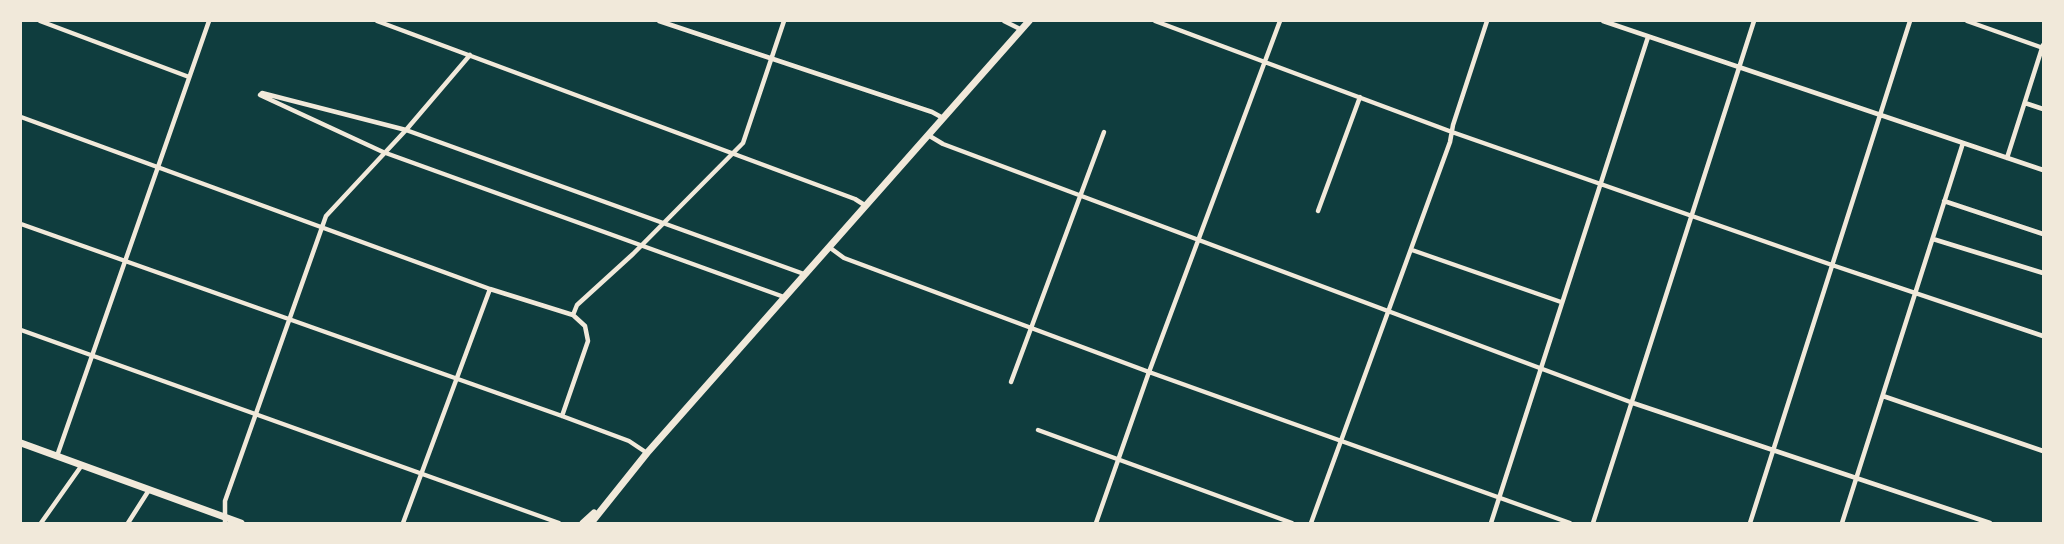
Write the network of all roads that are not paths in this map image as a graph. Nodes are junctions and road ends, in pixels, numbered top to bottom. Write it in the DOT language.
graph roads {
  1 [pos="40,21"];
  2 [pos="209,21"];
  3 [pos="377,21"];
  4 [pos="659,21"];
  5 [pos="784,21"];
  6 [pos="1004,21"];
  7 [pos="1029,21"];
  8 [pos="1155,21"];
  9 [pos="1280,21"];
  10 [pos="1487,21"];
  11 [pos="1603,21"];
  12 [pos="1755,21"];
  13 [pos="1911,21"];
  14 [pos="1967,21"];
  15 [pos="1022,30"];
  16 [pos="1648,38"];
  17 [pos="2043,47"];
  18 [pos="470,55"];
  19 [pos="772,58"];
  20 [pos="1266,61"];
  21 [pos="1740,66"];
  22 [pos="189,77"];
  23 [pos="1360,97"];
  24 [pos="2025,103"];
  25 [pos="2043,109"];
  26 [pos="1880,115"];
  27 [pos="21,117"];
  28 [pos="943,118"];
  29 [pos="406,130"];
  30 [pos="1104,132"];
  31 [pos="1452,132"];
  32 [pos="928,135"];
  33 [pos="1963,143"];
  34 [pos="383,152"];
  35 [pos="735,153"];
  36 [pos="2007,158"];
  37 [pos="157,167"];
  38 [pos="2043,170"];
  39 [pos="1600,184"];
  40 [pos="1081,196"];
  41 [pos="1944,201"];
  42 [pos="866,206"];
  43 [pos="1318,211"];
  44 [pos="1691,216"];
  45 [pos="665,223"];
  46 [pos="21,224"];
  47 [pos="322,228"];
  48 [pos="2043,234"];
  49 [pos="1198,238"];
  50 [pos="1933,239"];
  51 [pos="641,245"];
  52 [pos="829,247"];
  53 [pos="1412,250"];
  54 [pos="124,261"];
  55 [pos="1832,265"];
  56 [pos="2043,273"];
  57 [pos="804,274"];
  58 [pos="490,289"];
  59 [pos="1916,294"];
  60 [pos="784,297"];
  61 [pos="1561,302"];
  62 [pos="1388,313"];
  63 [pos="573,315"];
  64 [pos="290,321"];
  65 [pos="1033,327"];
  66 [pos="21,330"];
  67 [pos="2043,336"];
  68 [pos="91,354"];
  69 [pos="1539,369"];
  70 [pos="1149,372"];
  71 [pos="457,379"];
  72 [pos="1011,382"];
  73 [pos="1883,396"];
  74 [pos="1633,403"];
  75 [pos="255,415"];
  76 [pos="562,416"];
  77 [pos="1038,430"];
  78 [pos="1342,441"];
  79 [pos="21,443"];
  80 [pos="1775,450"];
  81 [pos="2043,451"];
  82 [pos="647,453"];
  83 [pos="57,456"];
  84 [pos="1120,459"];
  85 [pos="82,465"];
  86 [pos="422,472"];
  87 [pos="1857,478"];
  88 [pos="149,490"];
  89 [pos="1498,497"];
  90 [pos="606,501"];
  91 [pos="225,520"];
  92 [pos="41,523"];
  93 [pos="128,523"];
  94 [pos="241,523"];
  95 [pos="403,523"];
  96 [pos="559,523"];
  97 [pos="583,523"];
  98 [pos="591,523"];
  99 [pos="1096,523"];
  100 [pos="1292,523"];
  101 [pos="1311,523"];
  102 [pos="1491,523"];
  103 [pos="1570,523"];
  104 [pos="1593,523"];
  105 [pos="1750,523"];
  106 [pos="1842,523"];
  107 [pos="1990,523"];
  1 -- 22 [label="street"];
  2 -- 22 [label="street"];
  3 -- 18 [label="street"];
  4 -- 19 [label="street"];
  5 -- 19 [label="street"];
  6 -- 15 [label="street"];
  7 -- 15 [label="main road"];
  8 -- 20 [label="street"];
  9 -- 20 [label="street"];
  10 -- 31 [label="street"];
  11 -- 16 [label="street"];
  12 -- 21 [label="street"];
  13 -- 26 [label="street"];
  14 -- 17 [label="street"];
  15 -- 28 [label="main road"];
  16 -- 21 [label="street"];
  16 -- 39 [label="street"];
  17 -- 24 [label="street"];
  18 -- 29 [label="street"];
  18 -- 35 [label="street"];
  19 -- 28 [label="street"];
  19 -- 35 [label="street"];
  20 -- 23 [label="street"];
  20 -- 49 [label="street"];
  21 -- 26 [label="street"];
  21 -- 44 [label="street"];
  22 -- 37 [label="street"];
  23 -- 31 [label="street"];
  23 -- 43 [label="street"];
  24 -- 25 [label="street"];
  24 -- 36 [label="street"];
  26 -- 33 [label="street"];
  26 -- 55 [label="street"];
  27 -- 37 [label="street"];
  28 -- 32 [label="main road"];
  29 -- 34 [label="street"];
  29 -- 34 [label="street"];
  29 -- 45 [label="street"];
  30 -- 40 [label="street"];
  31 -- 39 [label="street"];
  31 -- 53 [label="street"];
  32 -- 40 [label="street"];
  32 -- 42 [label="main road"];
  33 -- 36 [label="street"];
  33 -- 41 [label="street"];
  34 -- 47 [label="street"];
  34 -- 51 [label="street"];
  35 -- 42 [label="street"];
  35 -- 45 [label="street"];
  36 -- 38 [label="street"];
  37 -- 47 [label="street"];
  37 -- 54 [label="street"];
  39 -- 44 [label="street"];
  39 -- 61 [label="street"];
  40 -- 49 [label="street"];
  40 -- 65 [label="street"];
  41 -- 48 [label="street"];
  41 -- 50 [label="street"];
  42 -- 52 [label="main road"];
  44 -- 55 [label="street"];
  44 -- 74 [label="street"];
  45 -- 51 [label="street"];
  45 -- 57 [label="street"];
  46 -- 54 [label="street"];
  47 -- 58 [label="street"];
  47 -- 64 [label="street"];
  49 -- 62 [label="street"];
  49 -- 70 [label="street"];
  50 -- 56 [label="street"];
  50 -- 59 [label="street"];
  51 -- 60 [label="street"];
  51 -- 63 [label="street"];
  52 -- 57 [label="main road"];
  52 -- 65 [label="street"];
  53 -- 61 [label="street"];
  53 -- 62 [label="street"];
  54 -- 64 [label="street"];
  54 -- 68 [label="street"];
  55 -- 59 [label="street"];
  55 -- 80 [label="street"];
  57 -- 60 [label="main road"];
  58 -- 63 [label="street"];
  58 -- 71 [label="street"];
  59 -- 67 [label="street"];
  59 -- 73 [label="street"];
  60 -- 82 [label="main road"];
  61 -- 69 [label="street"];
  62 -- 69 [label="street"];
  62 -- 78 [label="street"];
  63 -- 76 [label="street"];
  64 -- 71 [label="street"];
  64 -- 75 [label="street"];
  65 -- 70 [label="street"];
  65 -- 72 [label="street"];
  66 -- 68 [label="street"];
  68 -- 75 [label="street"];
  68 -- 83 [label="street"];
  69 -- 74 [label="street"];
  69 -- 89 [label="street"];
  70 -- 78 [label="street"];
  70 -- 84 [label="street"];
  71 -- 76 [label="street"];
  71 -- 86 [label="street"];
  73 -- 81 [label="street"];
  73 -- 87 [label="street"];
  74 -- 80 [label="street"];
  74 -- 104 [label="street"];
  75 -- 86 [label="street"];
  75 -- 91 [label="street"];
  76 -- 82 [label="street"];
  77 -- 84 [label="street"];
  78 -- 89 [label="street"];
  78 -- 101 [label="street"];
  79 -- 83 [label="main road"];
  80 -- 87 [label="street"];
  80 -- 105 [label="street"];
  82 -- 90 [label="main road"];
  83 -- 85 [label="main road"];
  84 -- 99 [label="street"];
  84 -- 100 [label="street"];
  85 -- 88 [label="main road"];
  85 -- 92 [label="street"];
  86 -- 95 [label="street"];
  86 -- 96 [label="street"];
  87 -- 106 [label="street"];
  87 -- 107 [label="street"];
  88 -- 91 [label="main road"];
  88 -- 93 [label="street"];
  89 -- 102 [label="street"];
  89 -- 103 [label="street"];
  90 -- 97 [label="main road"];
  90 -- 98 [label="main road"];
  91 -- 94 [label="main road"];
}
